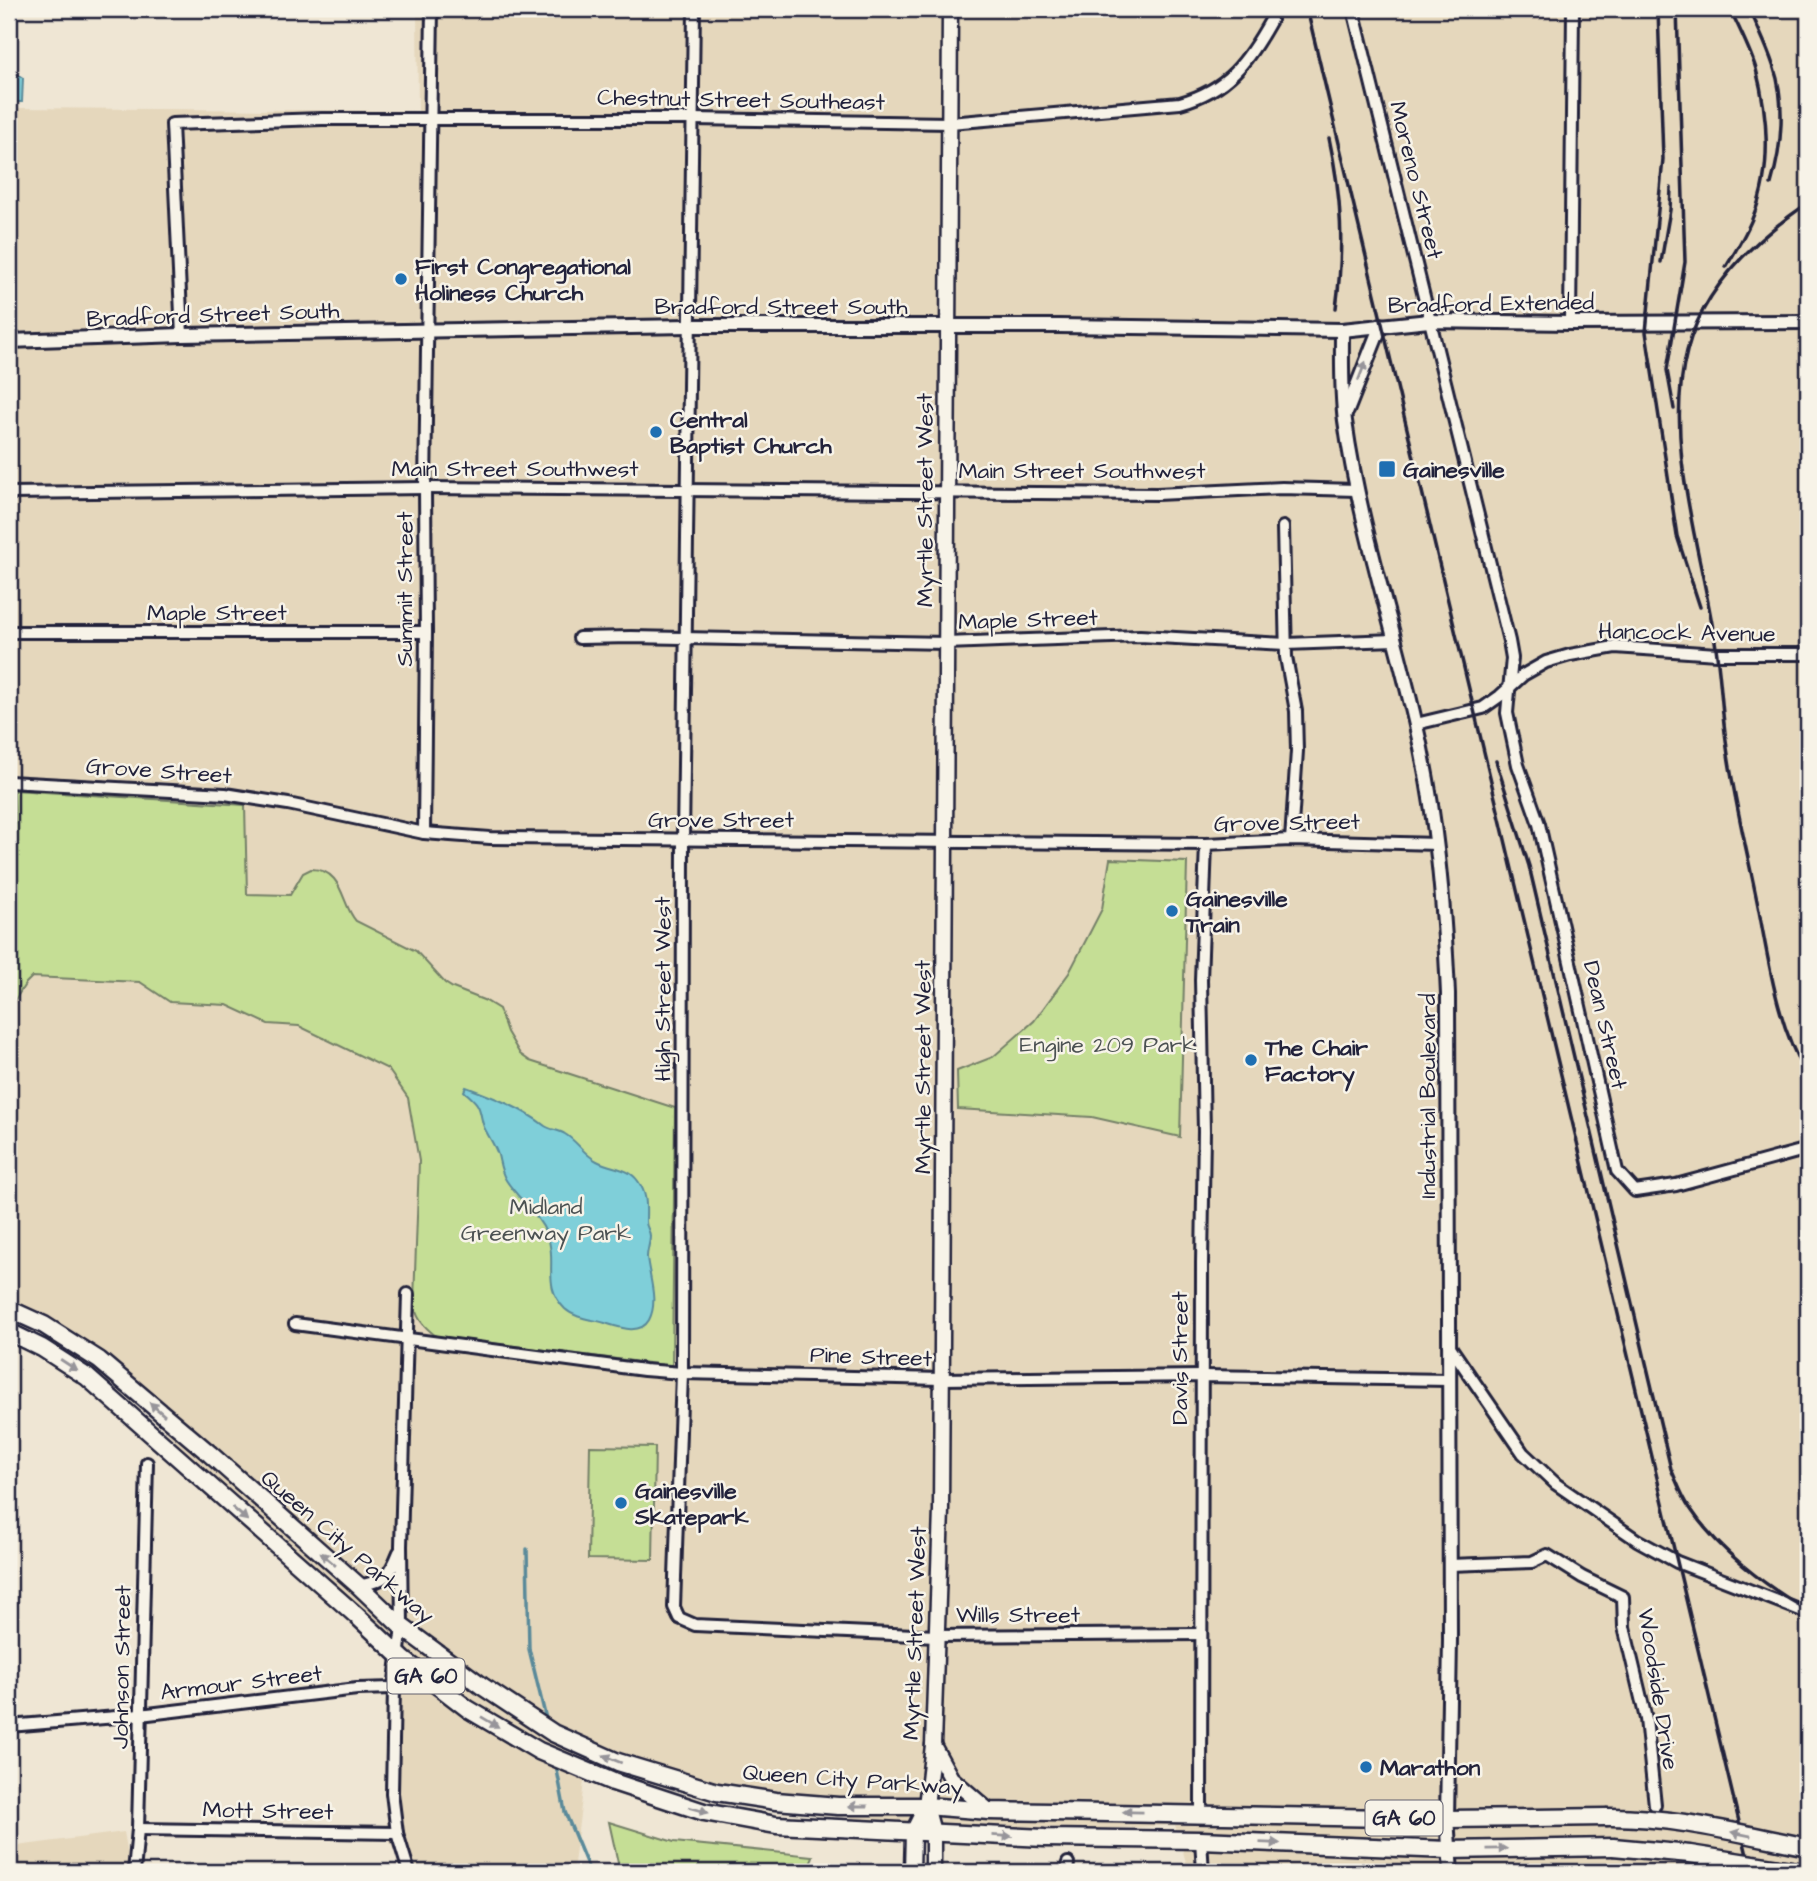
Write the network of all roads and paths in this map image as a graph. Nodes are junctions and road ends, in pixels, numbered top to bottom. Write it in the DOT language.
graph roads {
  1 [pos="432,9"];
  2 [pos="694,9"];
  3 [pos="950,9"];
  4 [pos="1353,9"];
  5 [pos="1573,9"];
  6 [pos="1271,20"];
  7 [pos="692,118"];
  8 [pos="431,119"];
  9 [pos="950,123"];
  10 [pos="1429,321"];
  11 [pos="1808,322"];
  12 [pos="1570,323"];
  13 [pos="1381,325"];
  14 [pos="689,326"];
  15 [pos="948,328"];
  16 [pos="1175,329"];
  17 [pos="428,330"];
  18 [pos="1342,330"];
  19 [pos="181,334"];
  20 [pos="9,341"];
  21 [pos="1345,418"];
  22 [pos="425,488"];
  23 [pos="687,489"];
  24 [pos="1357,490"];
  25 [pos="947,491"];
  26 [pos="9,493"];
  27 [pos="1283,527"];
  28 [pos="9,632"];
  29 [pos="426,632"];
  30 [pos="579,638"];
  31 [pos="687,639"];
  32 [pos="1395,640"];
  33 [pos="946,643"];
  34 [pos="1286,643"];
  35 [pos="1808,654"];
  36 [pos="1509,689"];
  37 [pos="1416,724"];
  38 [pos="9,782"];
  39 [pos="424,832"];
  40 [pos="683,840"];
  41 [pos="1291,840"];
  42 [pos="946,841"];
  43 [pos="1206,844"];
  44 [pos="1437,844"];
  45 [pos="1808,1149"];
  46 [pos="408,1294"];
  47 [pos="9,1309"];
  48 [pos="295,1324"];
  49 [pos="9,1332"];
  50 [pos="406,1339"];
  51 [pos="1449,1345"];
  52 [pos="682,1373"];
  53 [pos="1202,1376"];
  54 [pos="942,1379"];
  55 [pos="1449,1380"];
  56 [pos="147,1464"];
  57 [pos="401,1546"];
  58 [pos="1450,1565"];
  59 [pos="359,1586"];
  60 [pos="1808,1613"];
  61 [pos="710,1625"];
  62 [pos="402,1627"];
  63 [pos="1201,1634"];
  64 [pos="936,1636"];
  65 [pos="399,1655"];
  66 [pos="394,1688"];
  67 [pos="140,1715"];
  68 [pos="9,1726"];
  69 [pos="933,1745"];
  70 [pos="1655,1805"];
  71 [pos="926,1806"];
  72 [pos="989,1811"];
  73 [pos="1201,1813"];
  74 [pos="1447,1819"];
  75 [pos="138,1829"];
  76 [pos="914,1832"];
  77 [pos="933,1832"];
  78 [pos="397,1833"];
  79 [pos="1202,1840"];
  80 [pos="1808,1847"];
  81 [pos="1448,1850"];
  82 [pos="134,1872"];
  83 [pos="409,1872"];
  84 [pos="912,1872"];
  85 [pos="933,1872"];
  86 [pos="1203,1872"];
  87 [pos="1451,1872"];
  88 [pos="1804,1872"];
  1 -- 8 [label="street, Summit Street"];
  2 -- 7 [label="street, High Street West"];
  3 -- 9 [label="main road, Myrtle Street West"];
  4 -- 10 [label="street, Moreno Street"];
  5 -- 12 [label="street"];
  6 -- 9 [label="street, Chestnut Street Southeast"];
  7 -- 8 [label="street, Chestnut Street Southeast"];
  7 -- 9 [label="street, Chestnut Street Southeast"];
  7 -- 14 [label="street, High Street West"];
  8 -- 17 [label="street, Summit Street"];
  8 -- 19 [label="street, Chestnut Street Southeast"];
  9 -- 15 [label="main road, Myrtle Street West"];
  10 -- 12 [label="street, Bradford Extended"];
  10 -- 13 [label="street, Bradford Extended"];
  10 -- 36 [label="street, Moreno Street"];
  11 -- 12 [label="street, Bradford Extended"];
  13 -- 18 [label="street, Bradford Extended"];
  21 -- 13 [label="street, one-way"];
  14 -- 15 [label="street, Bradford Street South"];
  14 -- 17 [label="street, Bradford Street South"];
  14 -- 23 [label="street, High Street West"];
  15 -- 16 [label="street, Bradford Street South"];
  15 -- 25 [label="main road, Myrtle Street West"];
  16 -- 18 [label="street, Bradford Extended"];
  17 -- 19 [label="street, Bradford Street South"];
  17 -- 22 [label="street, Summit Street"];
  18 -- 21 [label="street, Industrial Boulevard"];
  19 -- 20 [label="street, Bradford Street South"];
  21 -- 24 [label="street, Industrial Boulevard"];
  22 -- 23 [label="street, Main Street Southwest"];
  22 -- 26 [label="street, Main Street Southwest"];
  22 -- 29 [label="street, Summit Street"];
  23 -- 25 [label="street, Main Street Southwest"];
  23 -- 31 [label="street, High Street West"];
  24 -- 25 [label="street, Main Street Southwest"];
  24 -- 32 [label="street, Industrial Boulevard"];
  25 -- 33 [label="main road, Myrtle Street West"];
  27 -- 34 [label="street"];
  28 -- 29 [label="street, Maple Street"];
  29 -- 39 [label="street, Summit Street"];
  30 -- 31 [label="street, Maple Street"];
  31 -- 33 [label="street, Maple Street"];
  31 -- 40 [label="street, High Street West"];
  32 -- 34 [label="street, Maple Street"];
  32 -- 37 [label="street, Industrial Boulevard"];
  33 -- 34 [label="street, Maple Street"];
  33 -- 42 [label="main road, Myrtle Street West"];
  34 -- 41 [label="street"];
  35 -- 36 [label="street, Hancock Avenue"];
  36 -- 37 [label="street, Hancock Avenue"];
  36 -- 45 [label="street, Dean Street"];
  37 -- 44 [label="street, Industrial Boulevard"];
  38 -- 39 [label="street, Grove Street"];
  39 -- 40 [label="street, Grove Street"];
  40 -- 42 [label="street, Grove Street"];
  40 -- 52 [label="street, High Street West"];
  41 -- 43 [label="street, Grove Street"];
  41 -- 44 [label="street, Grove Street"];
  42 -- 43 [label="street, Grove Street"];
  42 -- 54 [label="main road, Myrtle Street West"];
  43 -- 53 [label="street, Davis Street"];
  44 -- 51 [label="street, Industrial Boulevard"];
  46 -- 50 [label="street"];
  59 -- 47 [label="main road, Queen City Parkway / GA 60, one-way"];
  48 -- 50 [label="street, Pine Street"];
  49 -- 65 [label="main road, Queen City Parkway / GA 60, one-way"];
  50 -- 52 [label="street, Pine Street"];
  50 -- 57 [label="street"];
  51 -- 55 [label="street, Industrial Boulevard"];
  51 -- 60 [label="street"];
  52 -- 54 [label="street, Pine Street"];
  52 -- 61 [label="street, High Street West"];
  53 -- 54 [label="street, Pine Street"];
  53 -- 55 [label="street, Pine Street"];
  53 -- 63 [label="street, Davis Street"];
  54 -- 64 [label="main road, Myrtle Street West"];
  55 -- 58 [label="street, Industrial Boulevard"];
  56 -- 67 [label="street, Johnson Street"];
  57 -- 59 [label="street"];
  57 -- 62 [label="street"];
  58 -- 70 [label="street, Woodside Drive"];
  58 -- 74 [label="street, Industrial Boulevard"];
  59 -- 62 [label="main road, Queen City Parkway / GA 60"];
  61 -- 64 [label="street, Wills Street"];
  62 -- 65 [label="street"];
  71 -- 62 [label="main road, Queen City Parkway / GA 60, one-way"];
  63 -- 64 [label="street, Wills Street"];
  63 -- 73 [label="street, Davis Street"];
  64 -- 69 [label="main road, Myrtle Street West"];
  65 -- 66 [label="street"];
  65 -- 76 [label="main road, Queen City Parkway / GA 60, one-way"];
  66 -- 67 [label="street, Armour Street"];
  66 -- 78 [label="street"];
  67 -- 68 [label="street, Armour Street"];
  67 -- 75 [label="street, Johnson Street"];
  69 -- 71 [label="main road, Myrtle Street West"];
  69 -- 72 [label="main road"];
  71 -- 72 [label="main road, Queen City Parkway / GA 60"];
  71 -- 76 [label="main road"];
  71 -- 77 [label="main road"];
  73 -- 72 [label="main road, Queen City Parkway / GA 60, one-way"];
  73 -- 74 [label="main road, Queen City Parkway / GA 60"];
  73 -- 79 [label="main road, Davis Street"];
  80 -- 74 [label="main road, Queen City Parkway / GA 60, one-way, bridge"];
  74 -- 81 [label="street, Industrial Boulevard"];
  75 -- 78 [label="street, Mott Street"];
  75 -- 82 [label="street, Johnson Street"];
  76 -- 77 [label="main road, Queen City Parkway / GA 60"];
  76 -- 84 [label="main road"];
  77 -- 79 [label="main road, Queen City Parkway / GA 60, one-way"];
  77 -- 85 [label="main road"];
  78 -- 83 [label="street"];
  79 -- 81 [label="main road, Queen City Parkway / GA 60, one-way"];
  79 -- 86 [label="street, Davis Street"];
  81 -- 87 [label="street, Industrial Boulevard"];
  81 -- 88 [label="main road, Queen City Parkway / GA 60, one-way, bridge"];
}
